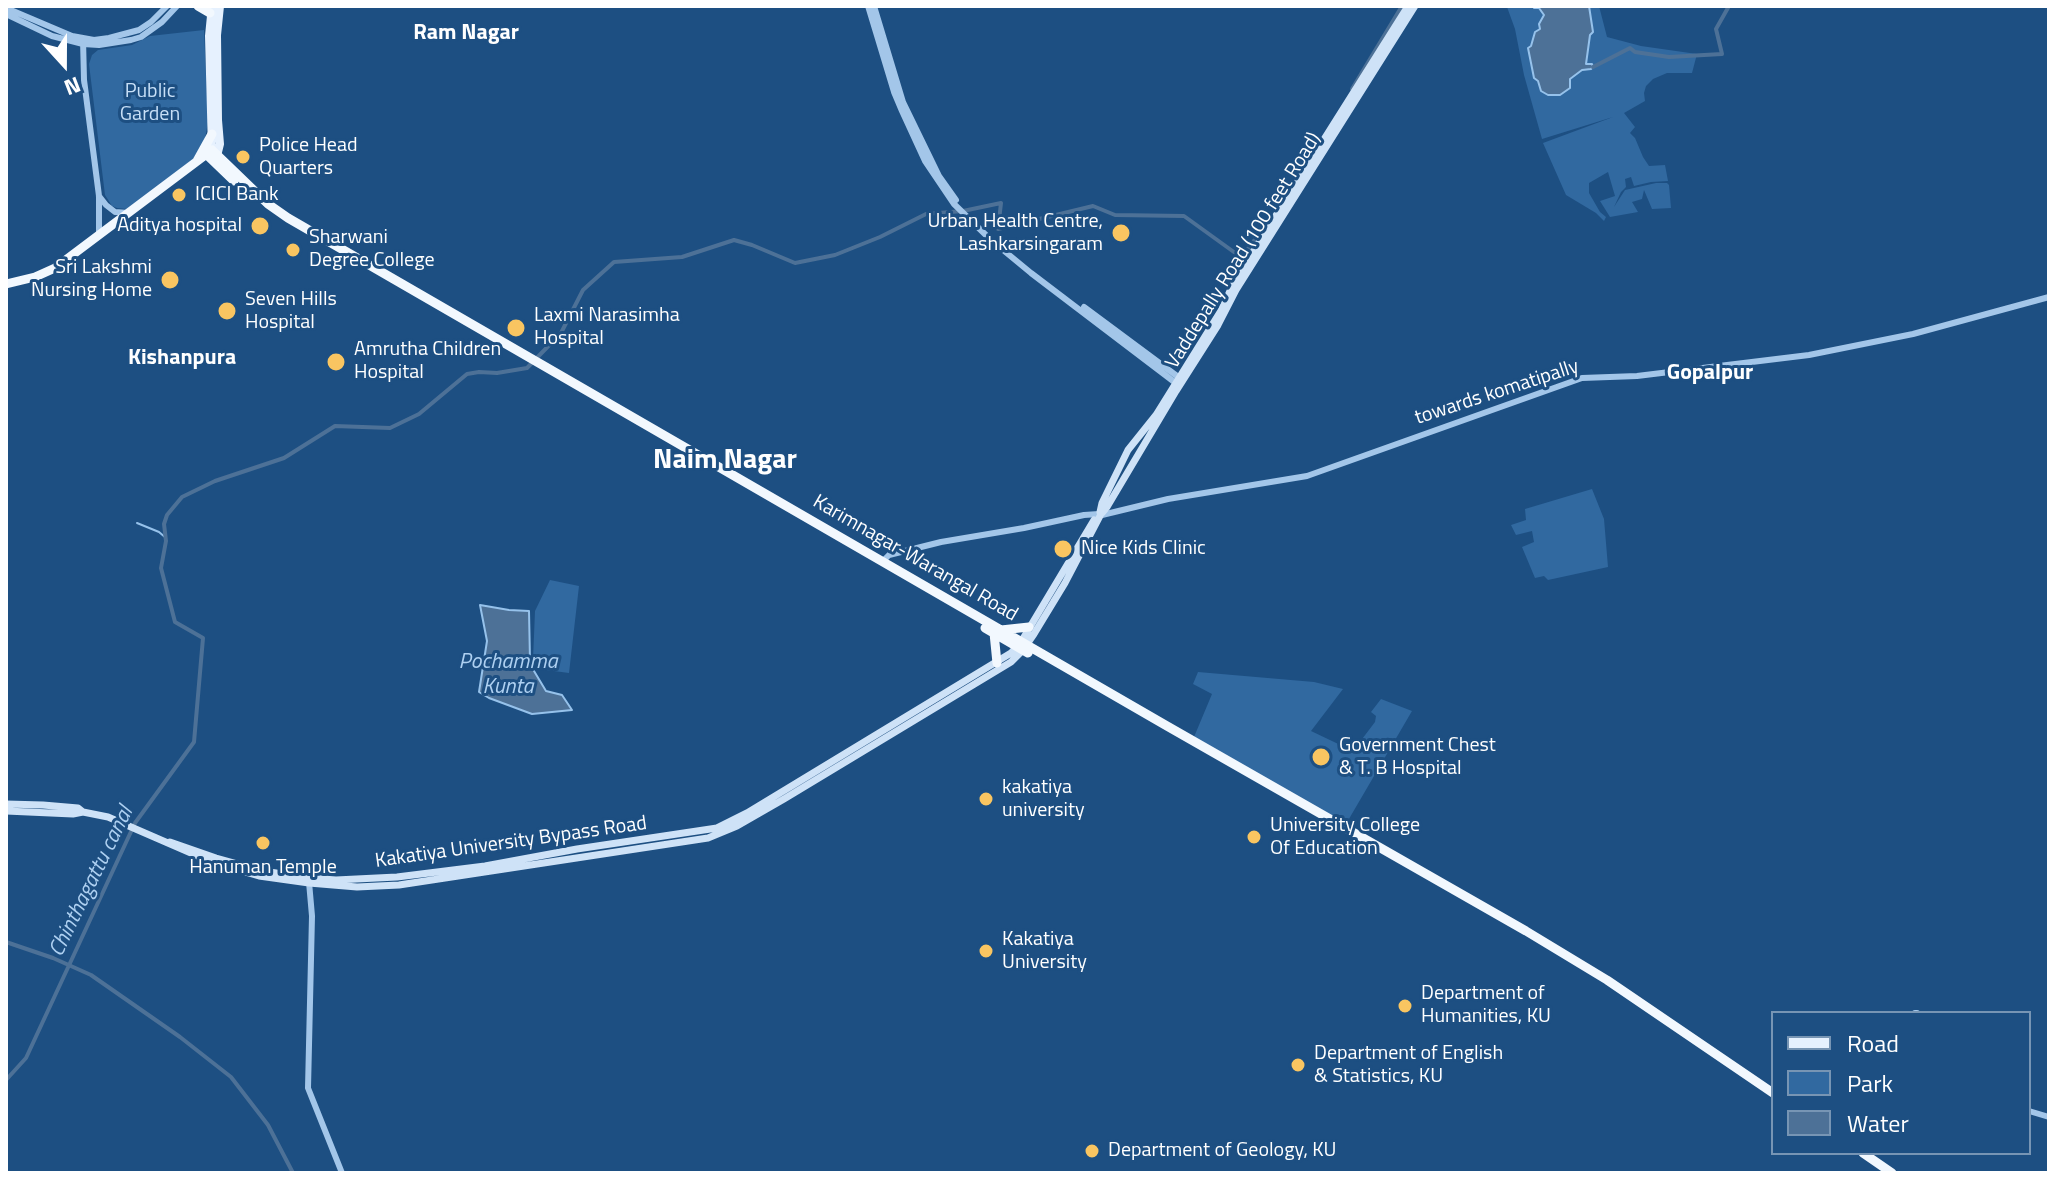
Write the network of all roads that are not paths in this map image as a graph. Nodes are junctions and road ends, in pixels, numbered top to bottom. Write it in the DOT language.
graph roads {
  1 [pos="167,6"];
  2 [pos="177,6"];
  3 [pos="198,6"];
  4 [pos="220,6"];
  5 [pos="871,6"];
  6 [pos="1408,6"];
  7 [pos="1415,6"];
  8 [pos="6,8"];
  9 [pos="211,10"];
  10 [pos="6,14"];
  11 [pos="83,41"];
  12 [pos="212,134"];
  13 [pos="212,155"];
  14 [pos="198,166"];
  15 [pos="225,172"];
  16 [pos="99,196"];
  17 [pos="129,213"];
  18 [pos="98,237"];
  19 [pos="1253,258"];
  20 [pos="6,286"];
  21 [pos="2049,297"];
  22 [pos="515,351"];
  23 [pos="1179,382"];
  24 [pos="1100,514"];
  25 [pos="881,563"];
  26 [pos="1029,627"];
  27 [pos="997,631"];
  28 [pos="1023,646"];
  29 [pos="997,663"];
  30 [pos="6,804"];
  31 [pos="6,811"];
  32 [pos="83,812"];
  33 [pos="309,881"];
  34 [pos="1771,1094"];
  35 [pos="1856,1155"];
  36 [pos="1866,1155"];
  37 [pos="342,1173"];
  38 [pos="1882,1173"];
  39 [pos="1892,1173"];
  1 -- 11 [label="street"];
  2 -- 11 [label="street"];
  3 -- 9 [label="highway"];
  4 -- 13 [label="main road"];
  5 -- 23 [label="street"];
  6 -- 19 [label="main road"];
  7 -- 19 [label="main road, Vaddepally Road (100 feet Road)"];
  8 -- 11 [label="street"];
  9 -- 12 [label="main road"];
  10 -- 11 [label="street"];
  11 -- 16 [label="street"];
  12 -- 13 [label="main road"];
  12 -- 14 [label="highway"];
  13 -- 14 [label="highway"];
  13 -- 15 [label="highway"];
  13 -- 22 [label="highway"];
  14 -- 15 [label="highway"];
  14 -- 17 [label="highway"];
  14 -- 20 [label="highway"];
  15 -- 22 [label="highway"];
  16 -- 17 [label="street"];
  16 -- 18 [label="street"];
  17 -- 18 [label="highway"];
  18 -- 20 [label="highway"];
  19 -- 23 [label="main road, Vaddepally Road (100 feet Road)"];
  21 -- 24 [label="street, towards komatipally"];
  22 -- 25 [label="highway, Karimnagar-Warangal Road"];
  23 -- 24 [label="main road, Vaddepally Road (100 feet Road)"];
  24 -- 25 [label="street, towards komatipally"];
  24 -- 26 [label="main road"];
  24 -- 28 [label="main road"];
  25 -- 27 [label="highway, Karimnagar-Warangal Road"];
  26 -- 27 [label="highway"];
  26 -- 28 [label="main road"];
  27 -- 28 [label="highway, Karimnagar-Warangal Road"];
  27 -- 29 [label="highway"];
  28 -- 29 [label="main road, Kakatiya University Bypass Road"];
  28 -- 33 [label="main road, Kakatiya University Bypass Road"];
  28 -- 34 [label="highway, Karimnagar-Warangal Road"];
  29 -- 33 [label="main road, Kakatiya University Bypass Road"];
  30 -- 32 [label="main road"];
  31 -- 32 [label="main road"];
  32 -- 33 [label="main road, Kakatiya University Bypass Road"];
  33 -- 37 [label="street"];
  35 -- 38 [label="highway"];
  36 -- 39 [label="highway"];
}
